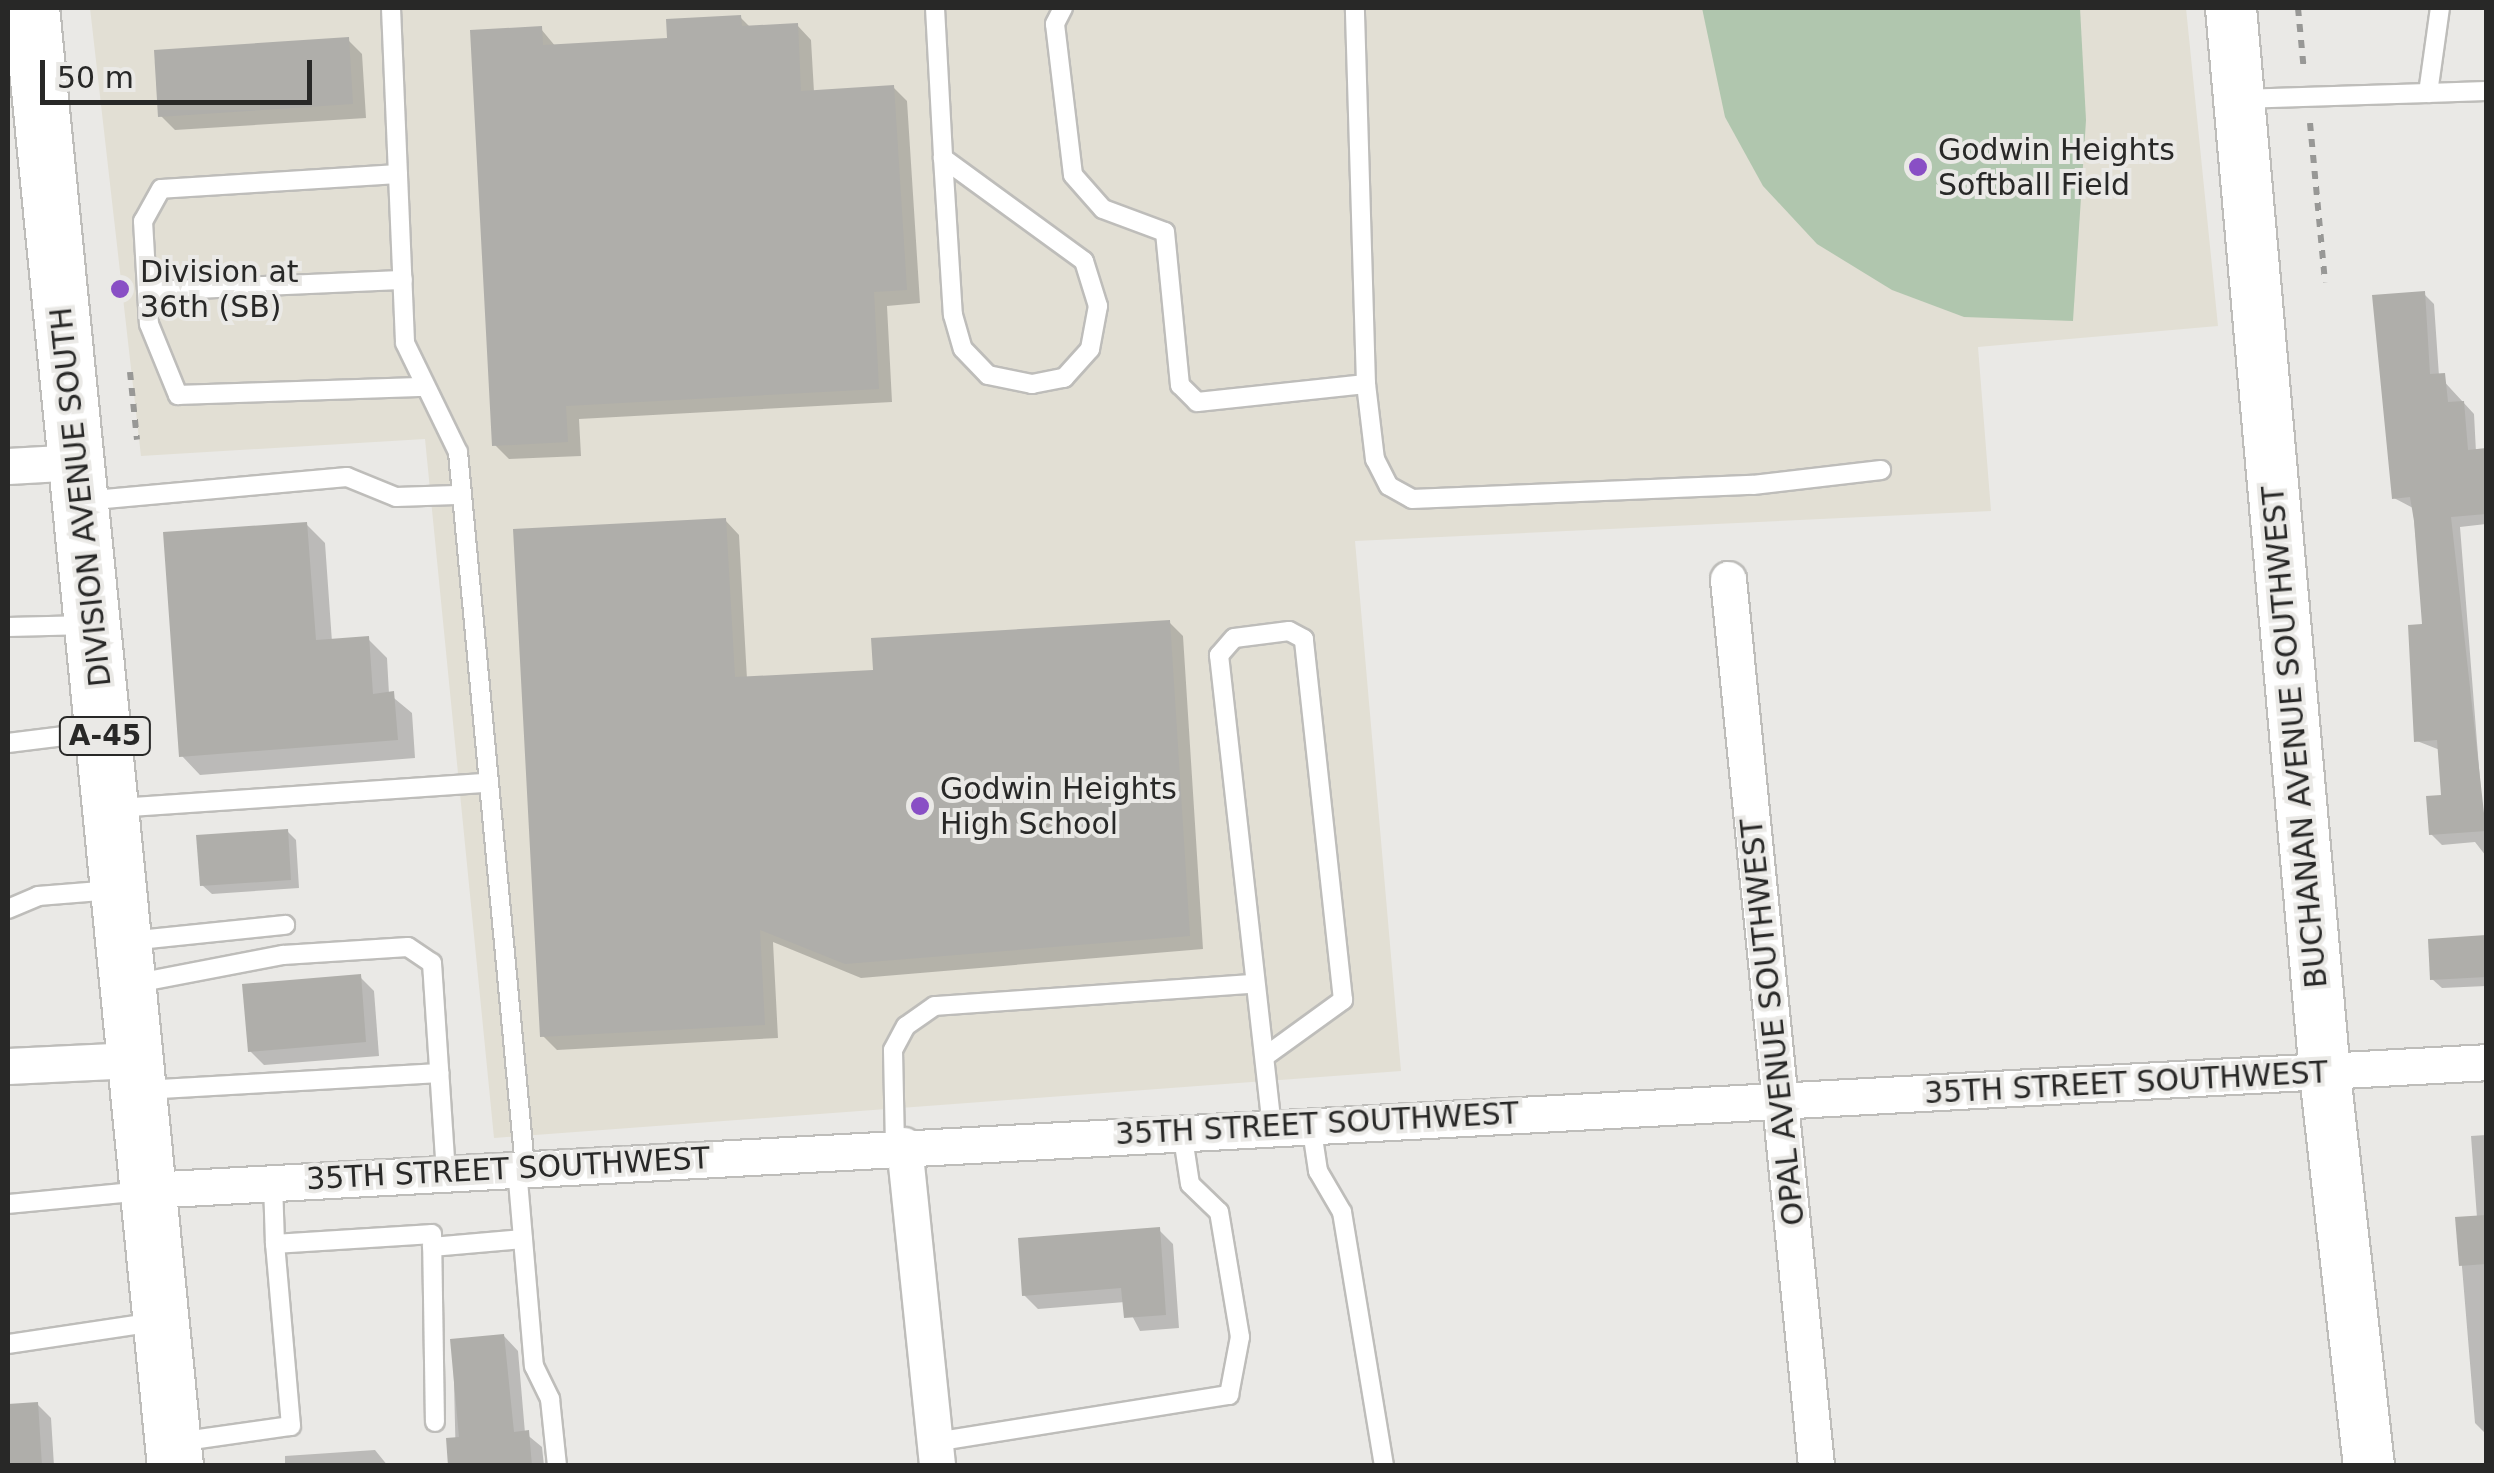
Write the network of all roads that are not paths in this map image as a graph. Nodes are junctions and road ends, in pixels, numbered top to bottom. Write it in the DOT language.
graph roads {
  1 [pos="32,8"];
  2 [pos="391,8"];
  3 [pos="935,8"];
  4 [pos="1063,8"];
  5 [pos="1355,8"];
  6 [pos="2231,8"];
  7 [pos="2440,8"];
  8 [pos="2486,91"];
  9 [pos="2428,93"];
  10 [pos="2240,99"];
  11 [pos="944,158"];
  12 [pos="398,174"];
  13 [pos="403,280"];
  14 [pos="147,291"];
  15 [pos="1366,384"];
  16 [pos="425,387"];
  17 [pos="8,466"];
  18 [pos="1881,470"];
  19 [pos="81,482"];
  20 [pos="456,495"];
  21 [pos="1728,579"];
  22 [pos="94,624"];
  23 [pos="8,627"];
  24 [pos="104,731"];
  25 [pos="8,742"];
  26 [pos="485,783"];
  27 [pos="112,808"];
  28 [pos="8,909"];
  29 [pos="286,925"];
  30 [pos="123,938"];
  31 [pos="1253,984"];
  32 [pos="1268,1055"];
  33 [pos="2486,1062"];
  34 [pos="8,1066"];
  35 [pos="440,1073"];
  36 [pos="2324,1074"];
  37 [pos="136,1075"];
  38 [pos="1782,1099"];
  39 [pos="1311,1124"];
  40 [pos="1272,1126"];
  41 [pos="1182,1131"];
  42 [pos="899,1146"];
  43 [pos="521,1168"];
  44 [pos="446,1173"];
  45 [pos="273,1183"];
  46 [pos="148,1190"];
  47 [pos="8,1204"];
  48 [pos="523,1238"];
  49 [pos="275,1244"];
  50 [pos="432,1247"];
  51 [pos="161,1322"];
  52 [pos="8,1344"];
  53 [pos="435,1422"];
  54 [pos="173,1454"];
  55 [pos="936,1454"];
  56 [pos="557,1466"];
  57 [pos="1384,1466"];
  58 [pos="1816,1466"];
  59 [pos="2368,1466"];
  1 -- 19 [label="main road, DIVISION AVENUE SOUTH / A-45"];
  2 -- 12 [label="lane"];
  3 -- 11 [label="lane"];
  4 -- 15 [label="lane"];
  5 -- 15 [label="lane"];
  6 -- 10 [label="street, BUCHANAN AVENUE SOUTHWEST"];
  7 -- 9 [label="lane"];
  8 -- 9 [label="lane"];
  9 -- 10 [label="lane"];
  10 -- 36 [label="street, BUCHANAN AVENUE SOUTHWEST"];
  11 -- 11 [label="lane"];
  12 -- 13 [label="lane"];
  12 -- 14 [label="lane"];
  13 -- 14 [label="lane"];
  13 -- 16 [label="lane"];
  14 -- 16 [label="lane"];
  15 -- 18 [label="lane"];
  16 -- 20 [label="lane"];
  17 -- 19 [label="street"];
  19 -- 20 [label="lane"];
  19 -- 22 [label="main road, DIVISION AVENUE SOUTH / A-45"];
  20 -- 26 [label="lane"];
  21 -- 38 [label="street, OPAL AVENUE SOUTHWEST"];
  22 -- 23 [label="lane"];
  22 -- 24 [label="main road, DIVISION AVENUE SOUTH / A-45"];
  24 -- 25 [label="lane"];
  24 -- 27 [label="main road, DIVISION AVENUE SOUTH / A-45"];
  26 -- 27 [label="lane"];
  26 -- 43 [label="lane"];
  27 -- 30 [label="main road, DIVISION AVENUE SOUTH / A-45"];
  28 -- 30 [label="lane"];
  29 -- 30 [label="lane"];
  30 -- 35 [label="lane"];
  30 -- 37 [label="main road, DIVISION AVENUE SOUTH / A-45"];
  31 -- 32 [label="lane"];
  31 -- 32 [label="lane"];
  31 -- 42 [label="lane"];
  32 -- 40 [label="lane"];
  33 -- 36 [label="street, 35TH STREET SOUTHWEST"];
  34 -- 37 [label="street"];
  35 -- 37 [label="lane"];
  35 -- 44 [label="lane"];
  36 -- 38 [label="street, 35TH STREET SOUTHWEST"];
  36 -- 59 [label="street, BUCHANAN AVENUE SOUTHWEST"];
  37 -- 46 [label="main road, DIVISION AVENUE SOUTH / A-45"];
  38 -- 39 [label="street, 35TH STREET SOUTHWEST"];
  38 -- 58 [label="street, OPAL AVENUE SOUTHWEST"];
  39 -- 40 [label="street, 35TH STREET SOUTHWEST"];
  39 -- 57 [label="lane"];
  40 -- 41 [label="street, 35TH STREET SOUTHWEST"];
  41 -- 42 [label="street, 35TH STREET SOUTHWEST"];
  41 -- 55 [label="lane"];
  42 -- 43 [label="street, 35TH STREET SOUTHWEST"];
  42 -- 55 [label="street"];
  43 -- 44 [label="street, 35TH STREET SOUTHWEST"];
  43 -- 48 [label="lane"];
  44 -- 45 [label="street, 35TH STREET SOUTHWEST"];
  45 -- 46 [label="street, 35TH STREET SOUTHWEST"];
  45 -- 49 [label="lane"];
  46 -- 47 [label="lane"];
  46 -- 51 [label="main road, DIVISION AVENUE SOUTH / A-45"];
  48 -- 50 [label="lane"];
  48 -- 56 [label="lane"];
  49 -- 50 [label="lane"];
  49 -- 54 [label="lane"];
  50 -- 53 [label="lane"];
  51 -- 52 [label="lane"];
  51 -- 54 [label="main road, DIVISION AVENUE SOUTH / A-45"];
}
